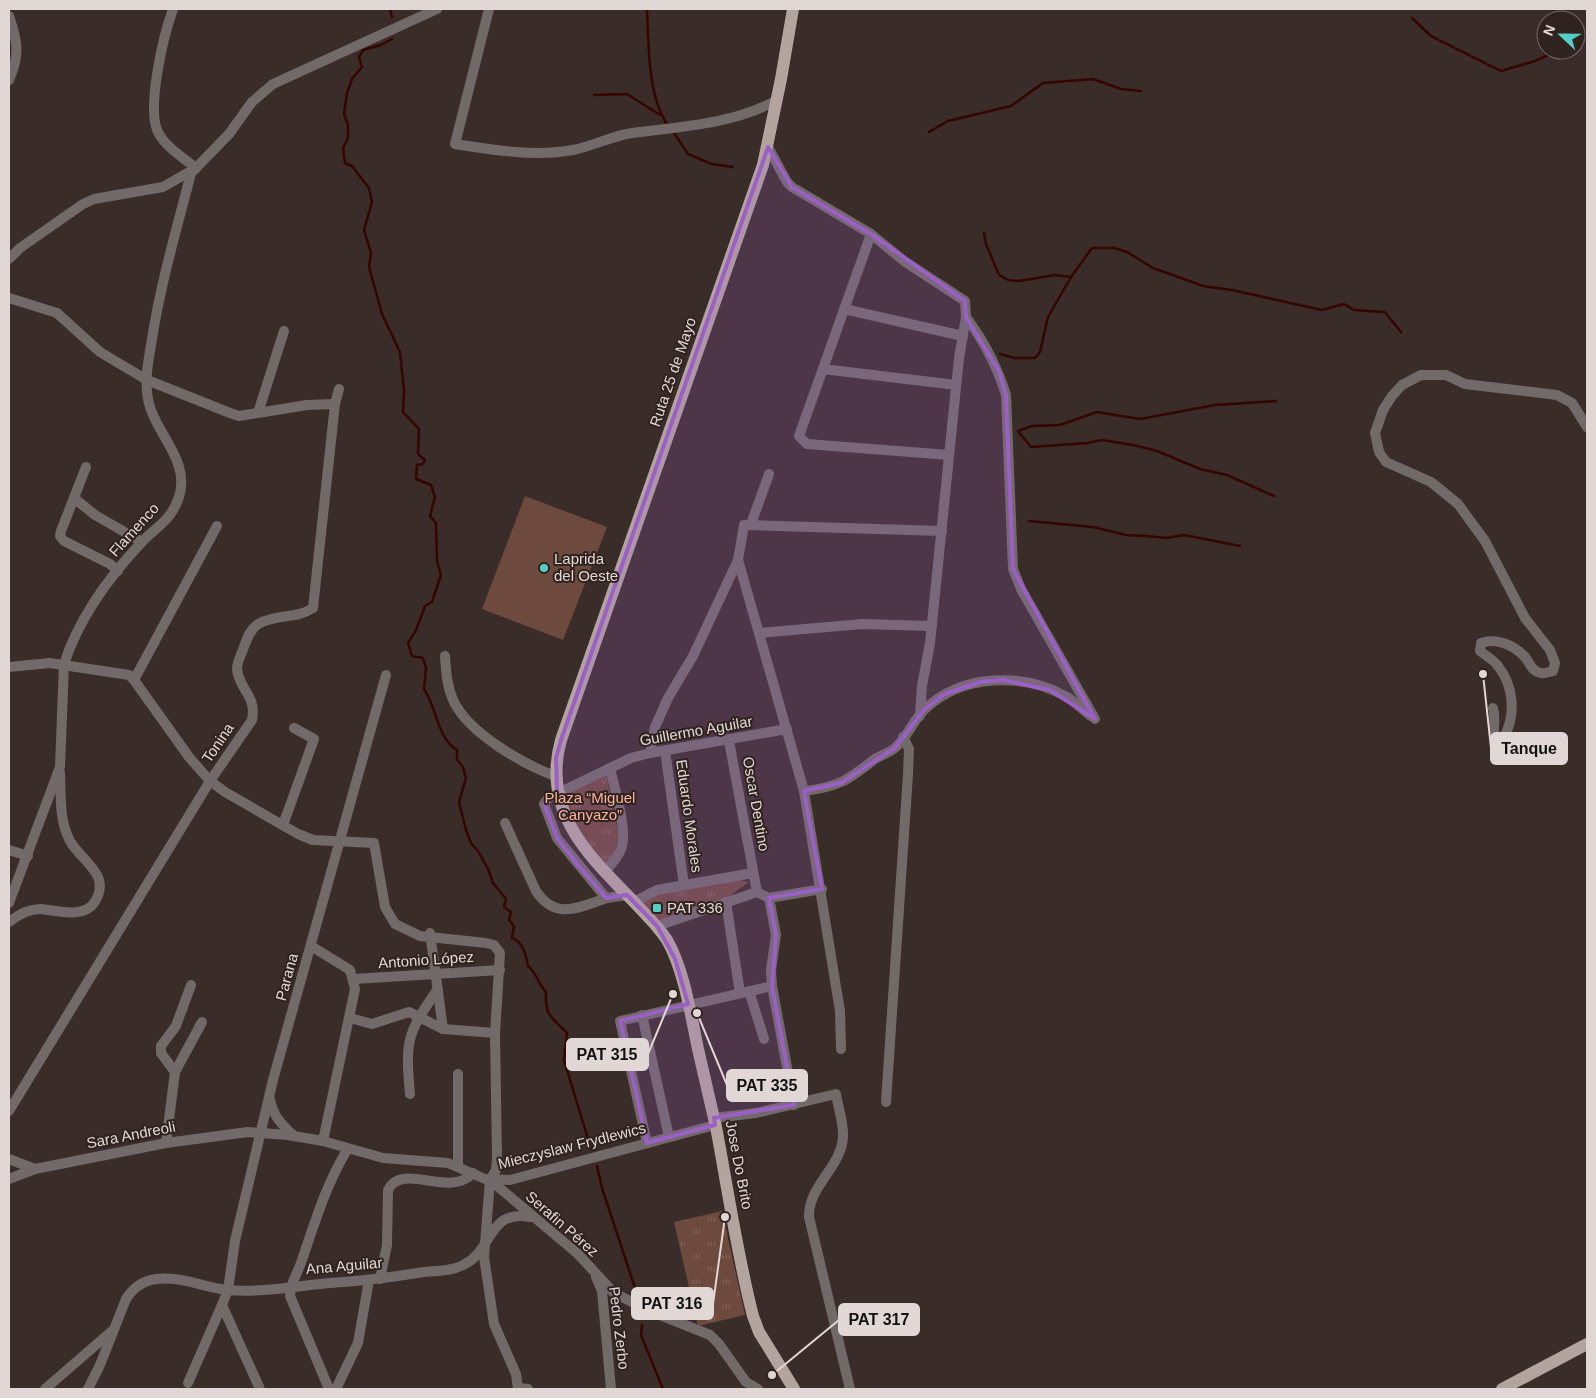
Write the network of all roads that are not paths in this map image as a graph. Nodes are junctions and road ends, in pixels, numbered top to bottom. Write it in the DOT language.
graph roads {
  1 [pos="173,9"];
  2 [pos="437,9"];
  3 [pos="489,9"];
  4 [pos="793,9"];
  5 [pos="9,16"];
  6 [pos="9,80"];
  7 [pos="777,100"];
  8 [pos="768,147"];
  9 [pos="196,168"];
  10 [pos="871,234"];
  11 [pos="9,257"];
  12 [pos="9,298"];
  13 [pos="844,309"];
  14 [pos="966,317"];
  15 [pos="284,331"];
  16 [pos="963,336"];
  17 [pos="823,369"];
  18 [pos="147,380"];
  19 [pos="956,385"];
  20 [pos="339,389"];
  21 [pos="335,404"];
  22 [pos="258,413"];
  23 [pos="1587,427"];
  24 [pos="949,455"];
  25 [pos="86,467"];
  26 [pos="769,474"];
  27 [pos="74,498"];
  28 [pos="751,524"];
  29 [pos="217,526"];
  30 [pos="942,530"];
  31 [pos="142,542"];
  32 [pos="738,560"];
  33 [pos="118,571"];
  34 [pos="932,626"];
  35 [pos="760,634"];
  36 [pos="445,656"];
  37 [pos="64,664"];
  38 [pos="9,668"];
  39 [pos="386,675"];
  40 [pos="134,680"];
  41 [pos="1493,708"];
  42 [pos="920,716"];
  43 [pos="294,728"];
  44 [pos="786,730"];
  45 [pos="903,737"];
  46 [pos="561,740"];
  47 [pos="729,741"];
  48 [pos="665,751"];
  49 [pos="650,753"];
  50 [pos="60,767"];
  51 [pos="610,768"];
  52 [pos="555,776"];
  53 [pos="210,781"];
  54 [pos="558,792"];
  55 [pos="804,792"];
  56 [pos="505,823"];
  57 [pos="283,825"];
  58 [pos="341,842"];
  59 [pos="9,850"];
  60 [pos="28,856"];
  61 [pos="605,872"];
  62 [pos="753,873"];
  63 [pos="684,886"];
  64 [pos="822,889"];
  65 [pos="757,892"];
  66 [pos="606,898"];
  67 [pos="769,898"];
  68 [pos="631,899"];
  69 [pos="726,902"];
  70 [pos="9,903"];
  71 [pos="9,922"];
  72 [pos="657,926"];
  73 [pos="430,935"];
  74 [pos="311,946"];
  75 [pos="500,970"];
  76 [pos="436,974"];
  77 [pos="354,979"];
  78 [pos="191,985"];
  79 [pos="772,986"];
  80 [pos="438,989"];
  81 [pos="744,992"];
  82 [pos="688,1004"];
  83 [pos="418,1015"];
  84 [pos="642,1015"];
  85 [pos="350,1018"];
  86 [pos="202,1022"];
  87 [pos="443,1029"];
  88 [pos="495,1033"];
  89 [pos="764,1039"];
  90 [pos="841,1049"];
  91 [pos="175,1072"];
  92 [pos="458,1074"];
  93 [pos="410,1094"];
  94 [pos="270,1097"];
  95 [pos="886,1102"];
  96 [pos="794,1105"];
  97 [pos="9,1111"];
  98 [pos="714,1122"];
  99 [pos="261,1132"];
  100 [pos="294,1136"];
  101 [pos="669,1137"];
  102 [pos="323,1141"];
  103 [pos="166,1143"];
  104 [pos="647,1143"];
  105 [pos="347,1150"];
  106 [pos="9,1160"];
  107 [pos="458,1166"];
  108 [pos="35,1169"];
  109 [pos="473,1173"];
  110 [pos="9,1179"];
  111 [pos="490,1180"];
  112 [pos="530,1217"];
  113 [pos="486,1240"];
  114 [pos="594,1272"];
  115 [pos="380,1278"];
  116 [pos="369,1280"];
  117 [pos="290,1286"];
  118 [pos="228,1290"];
  119 [pos="222,1305"];
  120 [pos="114,1329"];
  121 [pos="1587,1344"];
  122 [pos="188,1383"];
  123 [pos="45,1389"];
  124 [pos="88,1389"];
  125 [pos="260,1389"];
  126 [pos="329,1389"];
  127 [pos="336,1389"];
  128 [pos="521,1389"];
  129 [pos="610,1389"];
  130 [pos="758,1389"];
  131 [pos="794,1389"];
  132 [pos="850,1389"];
  133 [pos="1502,1389"];
  1 -- 9 [label="street"];
  2 -- 9 [label="street"];
  3 -- 7 [label="street"];
  4 -- 7 [label="main road, Ruta 25 de Mayo"];
  5 -- 6 [label="street"];
  7 -- 8 [label="main road, Ruta 25 de Mayo"];
  8 -- 10 [label="street"];
  8 -- 46 [label="main road, Ruta 25 de Mayo"];
  9 -- 11 [label="street"];
  9 -- 18 [label="street, Flamenco"];
  10 -- 13 [label="street"];
  10 -- 14 [label="street"];
  12 -- 18 [label="street"];
  13 -- 16 [label="street"];
  13 -- 17 [label="street"];
  14 -- 16 [label="street"];
  14 -- 42 [label="street"];
  15 -- 22 [label="street"];
  16 -- 19 [label="street"];
  17 -- 19 [label="street"];
  17 -- 24 [label="street"];
  18 -- 22 [label="street"];
  18 -- 31 [label="street, Flamenco"];
  19 -- 24 [label="street"];
  20 -- 21 [label="street, Tonina"];
  21 -- 22 [label="street"];
  21 -- 53 [label="street, Tonina"];
  23 -- 41 [label="street"];
  24 -- 30 [label="street"];
  25 -- 27 [label="street"];
  26 -- 28 [label="street"];
  27 -- 31 [label="street"];
  27 -- 33 [label="street"];
  28 -- 30 [label="street"];
  28 -- 32 [label="street"];
  29 -- 40 [label="street"];
  30 -- 34 [label="street"];
  31 -- 33 [label="street, Flamenco"];
  32 -- 35 [label="street"];
  32 -- 49 [label="street"];
  33 -- 37 [label="street, Flamenco"];
  34 -- 35 [label="street"];
  34 -- 42 [label="street"];
  35 -- 44 [label="street"];
  36 -- 52 [label="street"];
  37 -- 38 [label="street"];
  37 -- 40 [label="street"];
  37 -- 50 [label="street, Flamenco"];
  39 -- 58 [label="street, Parana"];
  40 -- 53 [label="street"];
  42 -- 45 [label="street"];
  43 -- 57 [label="street"];
  44 -- 47 [label="street, Guillermo Aguilar"];
  44 -- 55 [label="street"];
  45 -- 55 [label="street"];
  45 -- 95 [label="street"];
  46 -- 52 [label="main road, Jose Do Brito"];
  47 -- 48 [label="street, Guillermo Aguilar"];
  47 -- 62 [label="street, Oscar Dentino"];
  48 -- 49 [label="street, Guillermo Aguilar"];
  48 -- 63 [label="street, Eduardo Morales"];
  49 -- 51 [label="street, Guillermo Aguilar"];
  50 -- 60 [label="street, Flamenco"];
  50 -- 71 [label="street"];
  51 -- 54 [label="street, Guillermo Aguilar"];
  51 -- 61 [label="street"];
  52 -- 54 [label="main road, Jose Do Brito"];
  53 -- 57 [label="street"];
  53 -- 97 [label="street, Tonina"];
  54 -- 61 [label="main road, Jose Do Brito"];
  54 -- 66 [label="street"];
  55 -- 64 [label="street"];
  56 -- 66 [label="street"];
  57 -- 58 [label="street"];
  58 -- 73 [label="street"];
  58 -- 74 [label="street, Parana"];
  59 -- 60 [label="street"];
  60 -- 70 [label="street, Flamenco"];
  61 -- 68 [label="main road, Jose Do Brito"];
  62 -- 63 [label="street"];
  62 -- 65 [label="street, Oscar Dentino"];
  63 -- 68 [label="street"];
  64 -- 67 [label="street"];
  64 -- 90 [label="street"];
  65 -- 67 [label="street"];
  65 -- 69 [label="street"];
  66 -- 68 [label="street"];
  67 -- 79 [label="street"];
  68 -- 72 [label="main road, Jose Do Brito"];
  69 -- 72 [label="street"];
  69 -- 81 [label="street"];
  72 -- 82 [label="main road, Jose Do Brito"];
  73 -- 75 [label="street"];
  73 -- 76 [label="street"];
  74 -- 77 [label="street"];
  74 -- 94 [label="street, Parana"];
  75 -- 76 [label="street, Antonio López"];
  75 -- 88 [label="street"];
  76 -- 77 [label="street, Antonio López"];
  76 -- 80 [label="street"];
  77 -- 85 [label="street"];
  78 -- 91 [label="street"];
  79 -- 81 [label="street"];
  79 -- 96 [label="street"];
  80 -- 83 [label="street"];
  80 -- 87 [label="street"];
  81 -- 82 [label="street"];
  81 -- 89 [label="street"];
  82 -- 84 [label="street"];
  82 -- 98 [label="main road, Jose Do Brito"];
  83 -- 85 [label="street"];
  83 -- 87 [label="street"];
  83 -- 93 [label="street"];
  84 -- 101 [label="street"];
  84 -- 104 [label="street"];
  85 -- 102 [label="street"];
  86 -- 91 [label="street"];
  87 -- 88 [label="street"];
  88 -- 111 [label="street"];
  91 -- 103 [label="street"];
  92 -- 107 [label="street"];
  94 -- 99 [label="street, Parana"];
  94 -- 100 [label="street"];
  96 -- 98 [label="street, Mieczyslaw Frydlewics"];
  96 -- 132 [label="street, Mieczyslaw Frydlewics"];
  98 -- 101 [label="street, Mieczyslaw Frydlewics"];
  98 -- 131 [label="main road, Jose Do Brito"];
  99 -- 100 [label="street, Mieczyslaw Frydlewics"];
  99 -- 103 [label="street, Sara Andreoli"];
  99 -- 118 [label="street, Parana"];
  100 -- 102 [label="street, Mieczyslaw Frydlewics"];
  101 -- 104 [label="street, Mieczyslaw Frydlewics"];
  102 -- 105 [label="street, Mieczyslaw Frydlewics"];
  103 -- 108 [label="street, Sara Andreoli"];
  104 -- 111 [label="street, Mieczyslaw Frydlewics"];
  105 -- 107 [label="street, Mieczyslaw Frydlewics"];
  105 -- 117 [label="street"];
  106 -- 108 [label="street"];
  107 -- 109 [label="street, Mieczyslaw Frydlewics"];
  108 -- 110 [label="street, Sara Andreoli"];
  109 -- 111 [label="street, Mieczyslaw Frydlewics"];
  109 -- 115 [label="street"];
  111 -- 112 [label="street, Serafin Pérez"];
  111 -- 113 [label="street"];
  112 -- 113 [label="street, Ana Aguilar"];
  112 -- 114 [label="street, Serafin Pérez"];
  113 -- 115 [label="street, Ana Aguilar"];
  113 -- 128 [label="street"];
  114 -- 129 [label="street, Pedro Zerbo"];
  114 -- 130 [label="street, Serafin Pérez"];
  115 -- 116 [label="street, Ana Aguilar"];
  116 -- 117 [label="street, Ana Aguilar"];
  116 -- 127 [label="street"];
  117 -- 118 [label="street, Ana Aguilar"];
  117 -- 126 [label="street"];
  118 -- 119 [label="street, Parana"];
  118 -- 120 [label="street, Ana Aguilar"];
  119 -- 122 [label="street, Parana"];
  119 -- 125 [label="street"];
  120 -- 123 [label="street"];
  120 -- 124 [label="street"];
  121 -- 133 [label="main road"];
}
